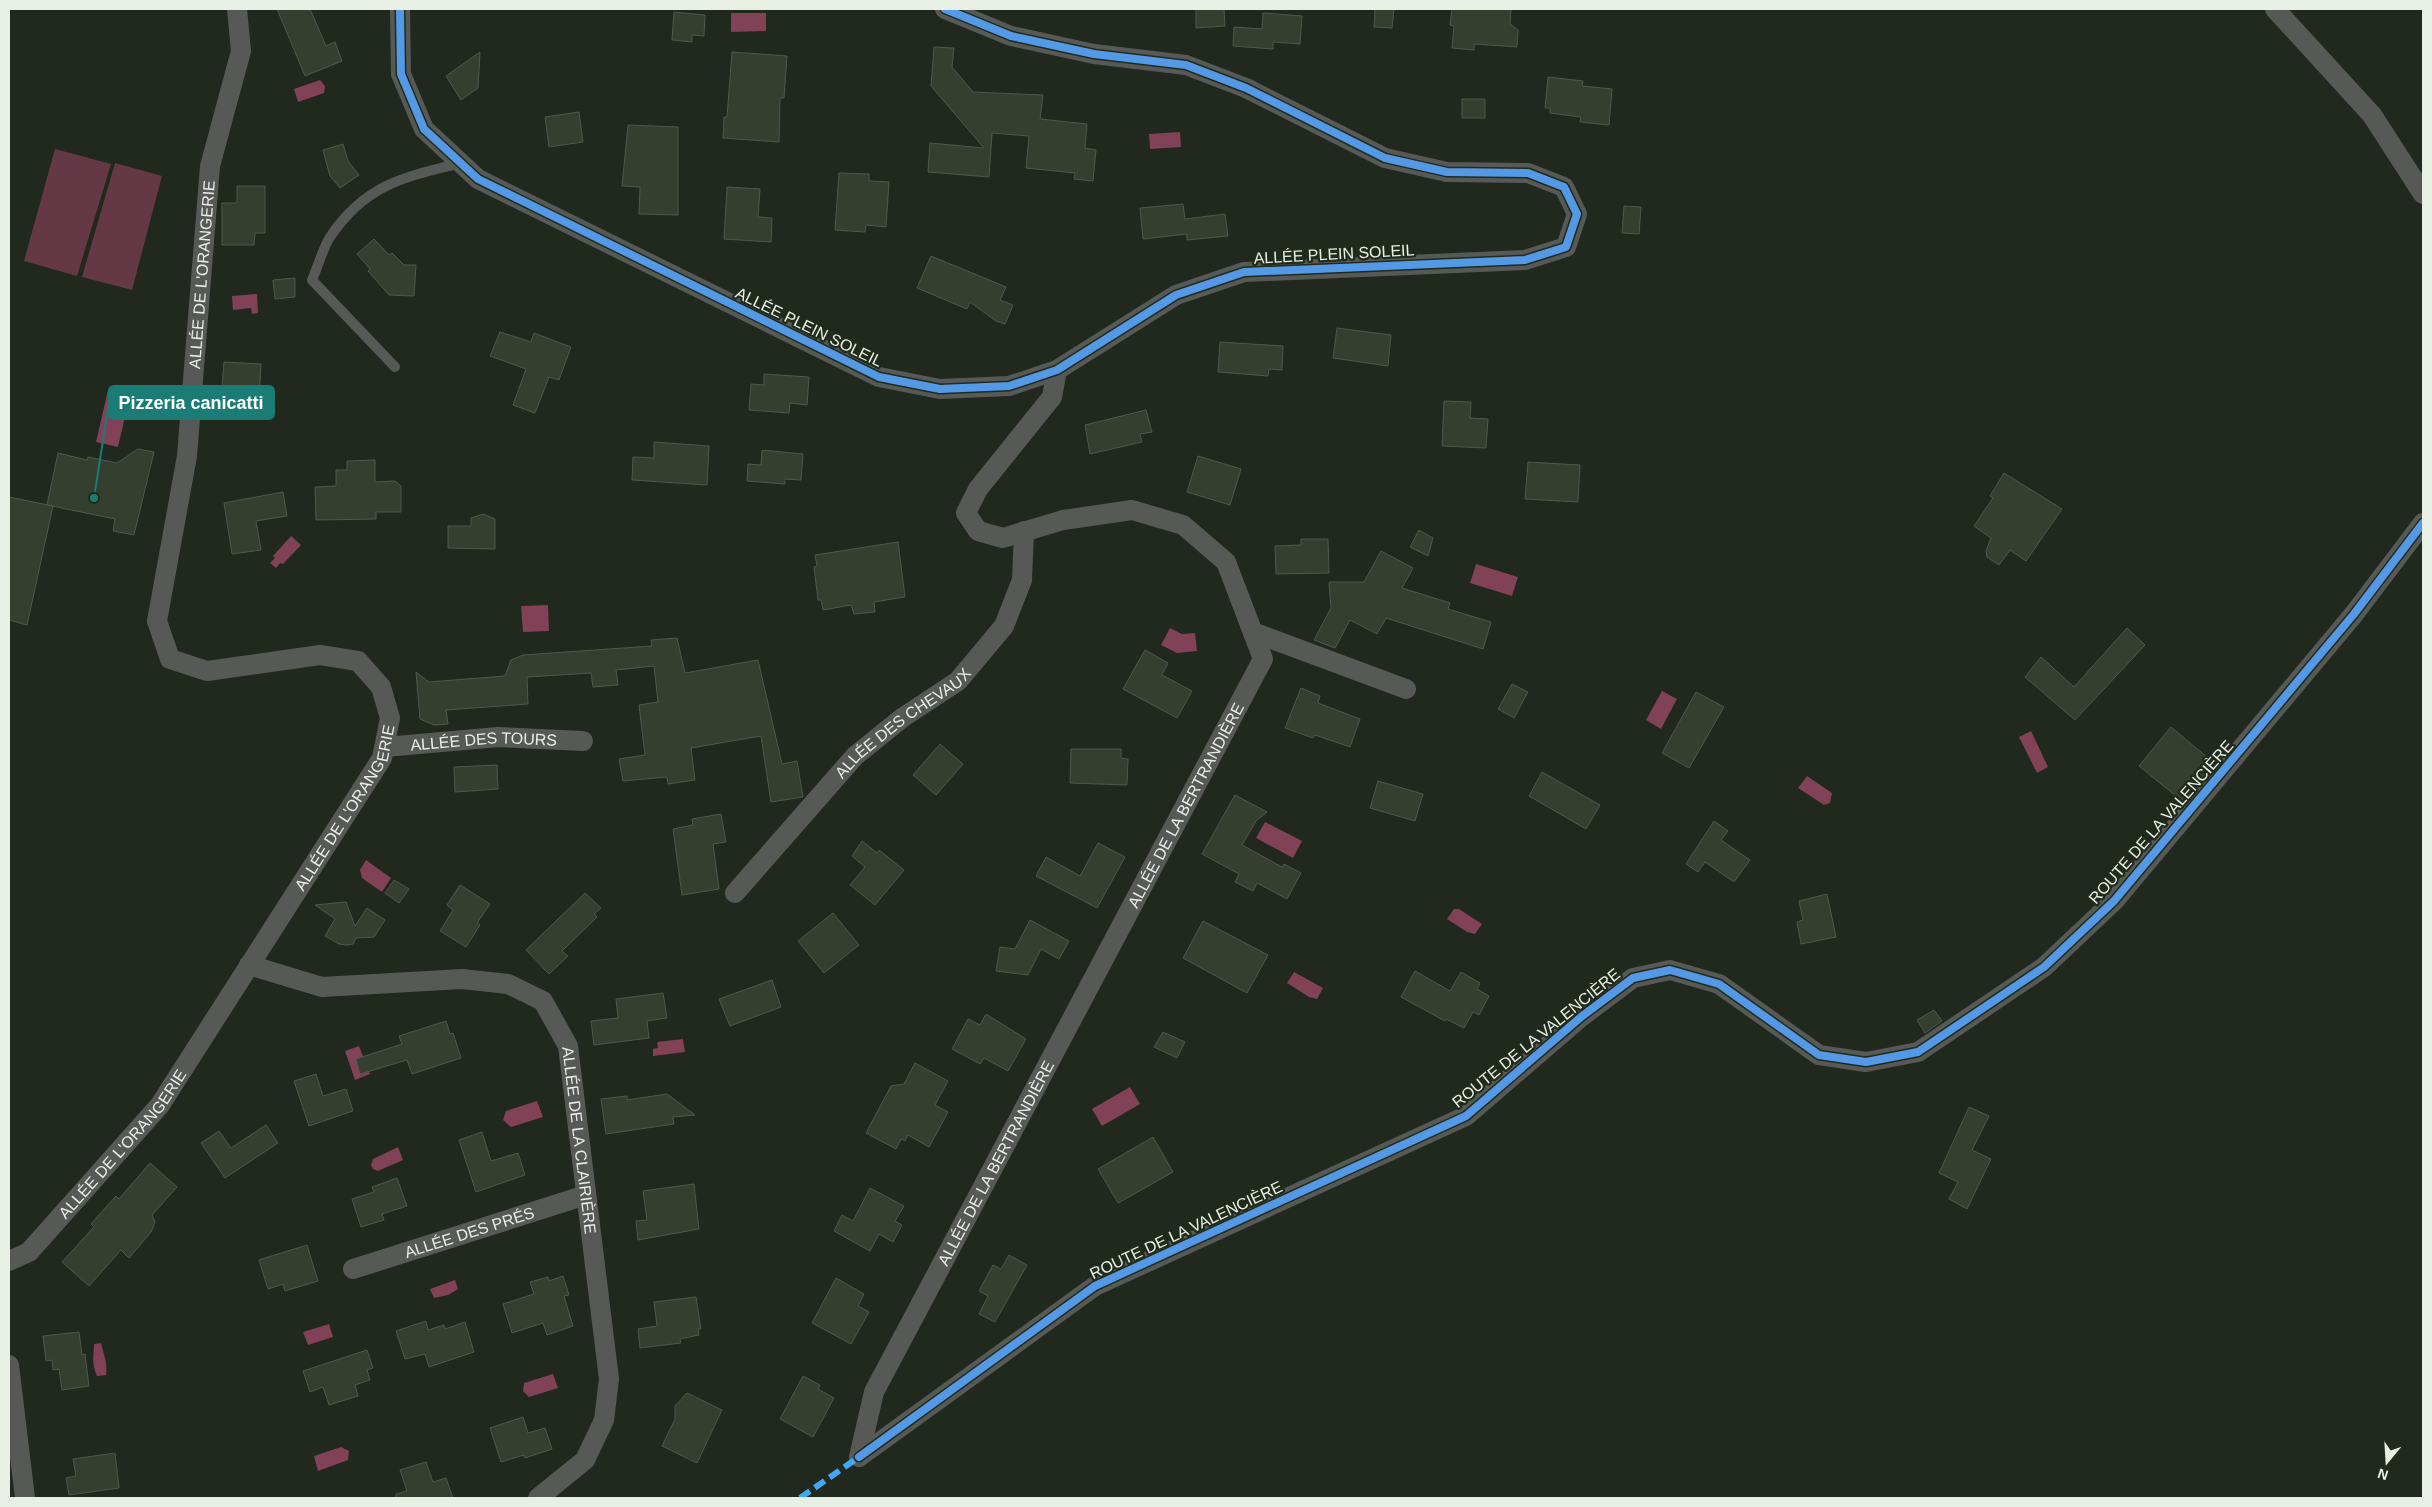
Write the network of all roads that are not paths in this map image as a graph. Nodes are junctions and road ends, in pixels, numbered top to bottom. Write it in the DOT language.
graph roads {
  1 [pos="237,9"];
  2 [pos="400,9"];
  3 [pos="945,9"];
  4 [pos="2275,9"];
  5 [pos="461,163"];
  6 [pos="2423,194"];
  7 [pos="396,367"];
  8 [pos="1057,370"];
  9 [pos="2423,523"];
  10 [pos="1024,531"];
  11 [pos="1253,632"];
  12 [pos="1406,690"];
  13 [pos="583,741"];
  14 [pos="385,747"];
  15 [pos="735,893"];
  16 [pos="250,965"];
  17 [pos="586,1195"];
  18 [pos="9,1261"];
  19 [pos="353,1269"];
  20 [pos="9,1365"];
  21 [pos="859,1457"];
  22 [pos="25,1498"];
  23 [pos="538,1498"];
  1 -- 14 [label="street, ALLÉE DE L'ORANGERIE"];
  2 -- 5 [label="street, ALLÉE PLEIN SOLEIL"];
  3 -- 8 [label="street, ALLÉE PLEIN SOLEIL"];
  4 -- 6 [label="street"];
  5 -- 7 [label="lane"];
  5 -- 8 [label="street, ALLÉE PLEIN SOLEIL"];
  8 -- 10 [label="street, ALLÉE DE LA BERTRANDIÈRE"];
  9 -- 21 [label="street, ROUTE DE LA VALENCIÈRE"];
  10 -- 11 [label="street, ALLÉE DE LA BERTRANDIÈRE"];
  10 -- 15 [label="street, ALLÉE DES CHEVAUX"];
  11 -- 12 [label="street"];
  11 -- 21 [label="street, ALLÉE DE LA BERTRANDIÈRE"];
  13 -- 14 [label="street, ALLÉE DES TOURS"];
  14 -- 16 [label="street, ALLÉE DE L'ORANGERIE"];
  16 -- 17 [label="street, ALLÉE DE LA CLAIRIÈRE"];
  16 -- 18 [label="street, ALLÉE DE L'ORANGERIE"];
  17 -- 19 [label="street, ALLÉE DES PRÉS"];
  17 -- 23 [label="street, ALLÉE DE LA CLAIRIÈRE"];
  20 -- 22 [label="street"];
}
